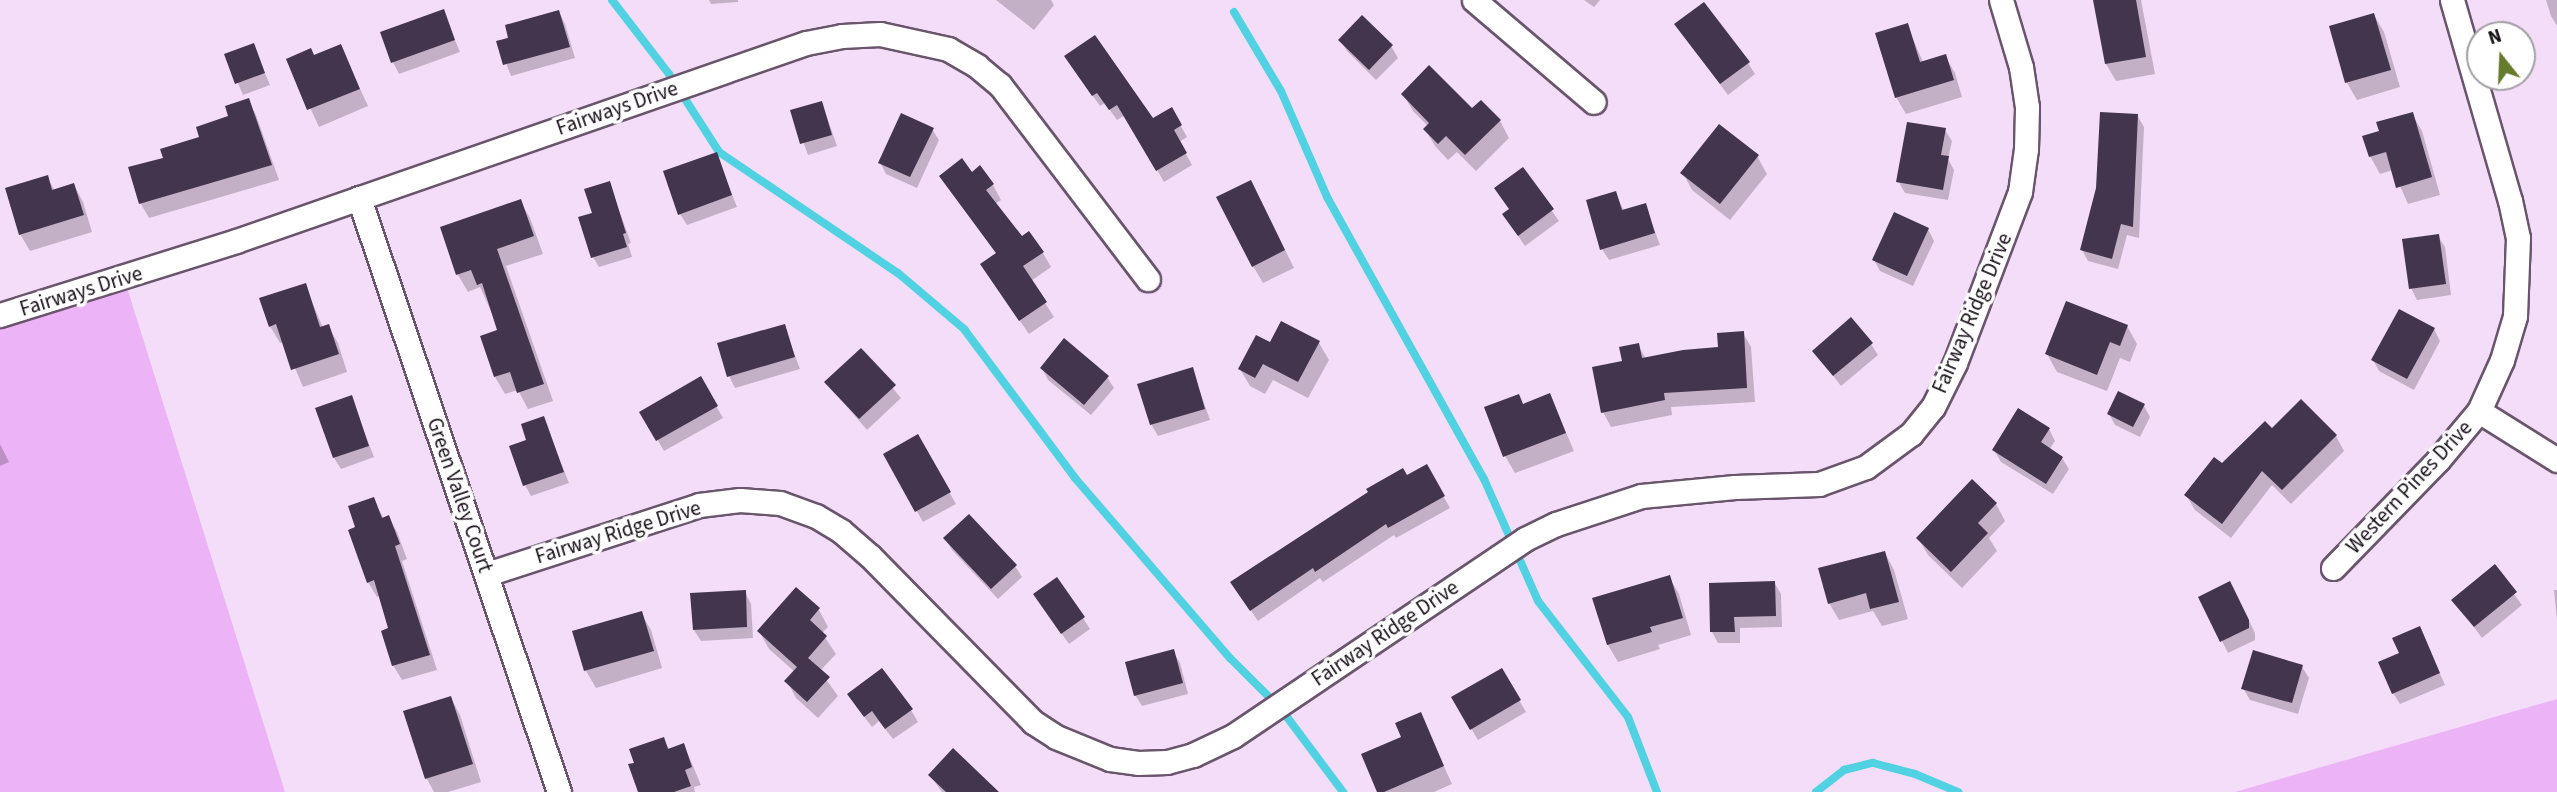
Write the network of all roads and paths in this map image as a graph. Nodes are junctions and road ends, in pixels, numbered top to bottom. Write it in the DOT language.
graph roads {
  1 [pos="1474,0"];
  2 [pos="2001,0"];
  3 [pos="2452,0"];
  4 [pos="1594,103"];
  5 [pos="359,198"];
  6 [pos="1147,279"];
  7 [pos="0,315"];
  8 [pos="2479,411"];
  9 [pos="2557,460"];
  10 [pos="2333,568"];
  11 [pos="487,574"];
  12 [pos="559,792"];
  1 -- 4 [label="street"];
  2 -- 11 [label="street, Fairway Ridge Drive"];
  3 -- 8 [label="street, Western Pines Drive"];
  5 -- 6 [label="street, Fairways Drive"];
  5 -- 7 [label="street, Fairways Drive"];
  5 -- 11 [label="street, Green Valley Court"];
  8 -- 9 [label="street"];
  8 -- 10 [label="street, Western Pines Drive"];
  11 -- 12 [label="street, Green Valley Court"];
}
